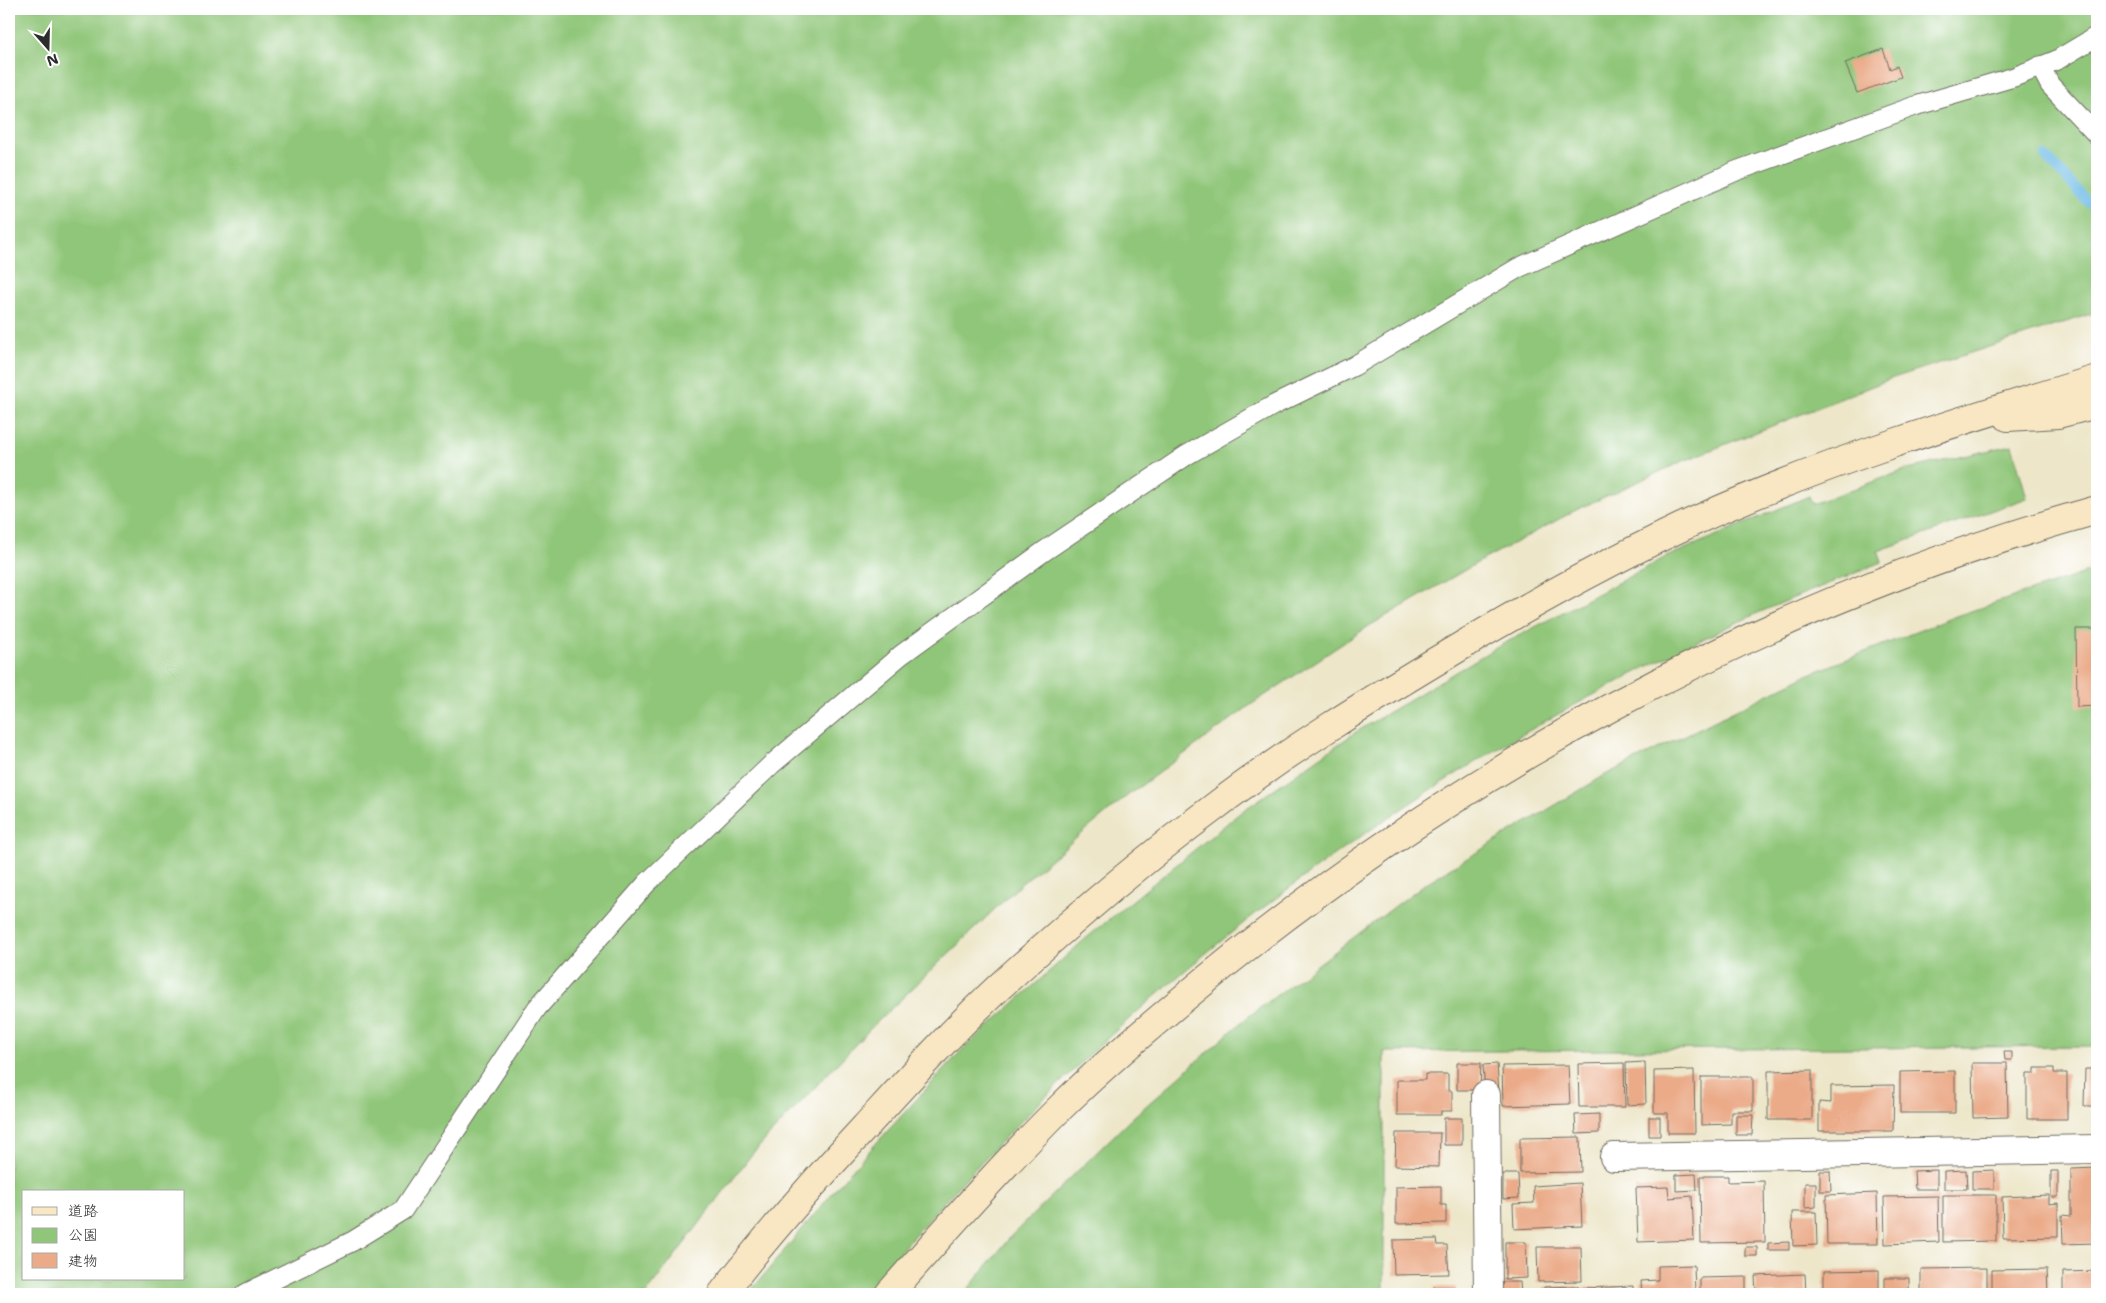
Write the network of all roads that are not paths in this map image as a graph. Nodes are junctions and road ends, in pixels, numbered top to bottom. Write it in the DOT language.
graph roads {
  1 [pos="2097,36"];
  2 [pos="2040,66"];
  3 [pos="2097,135"];
  4 [pos="2097,380"];
  5 [pos="2097,404"];
  6 [pos="1961,420"];
  7 [pos="2097,510"];
  8 [pos="1486,1095"];
  9 [pos="2097,1149"];
  10 [pos="1614,1157"];
  11 [pos="245,1294"];
  12 [pos="722,1294"];
  13 [pos="889,1294"];
  14 [pos="1488,1294"];
  1 -- 2 [label="lane"];
  2 -- 3 [label="lane"];
  2 -- 11 [label="lane"];
  4 -- 6 [label="street"];
  5 -- 6 [label="street"];
  6 -- 12 [label="street"];
  7 -- 13 [label="street"];
  8 -- 14 [label="street"];
  9 -- 10 [label="street"];
}
